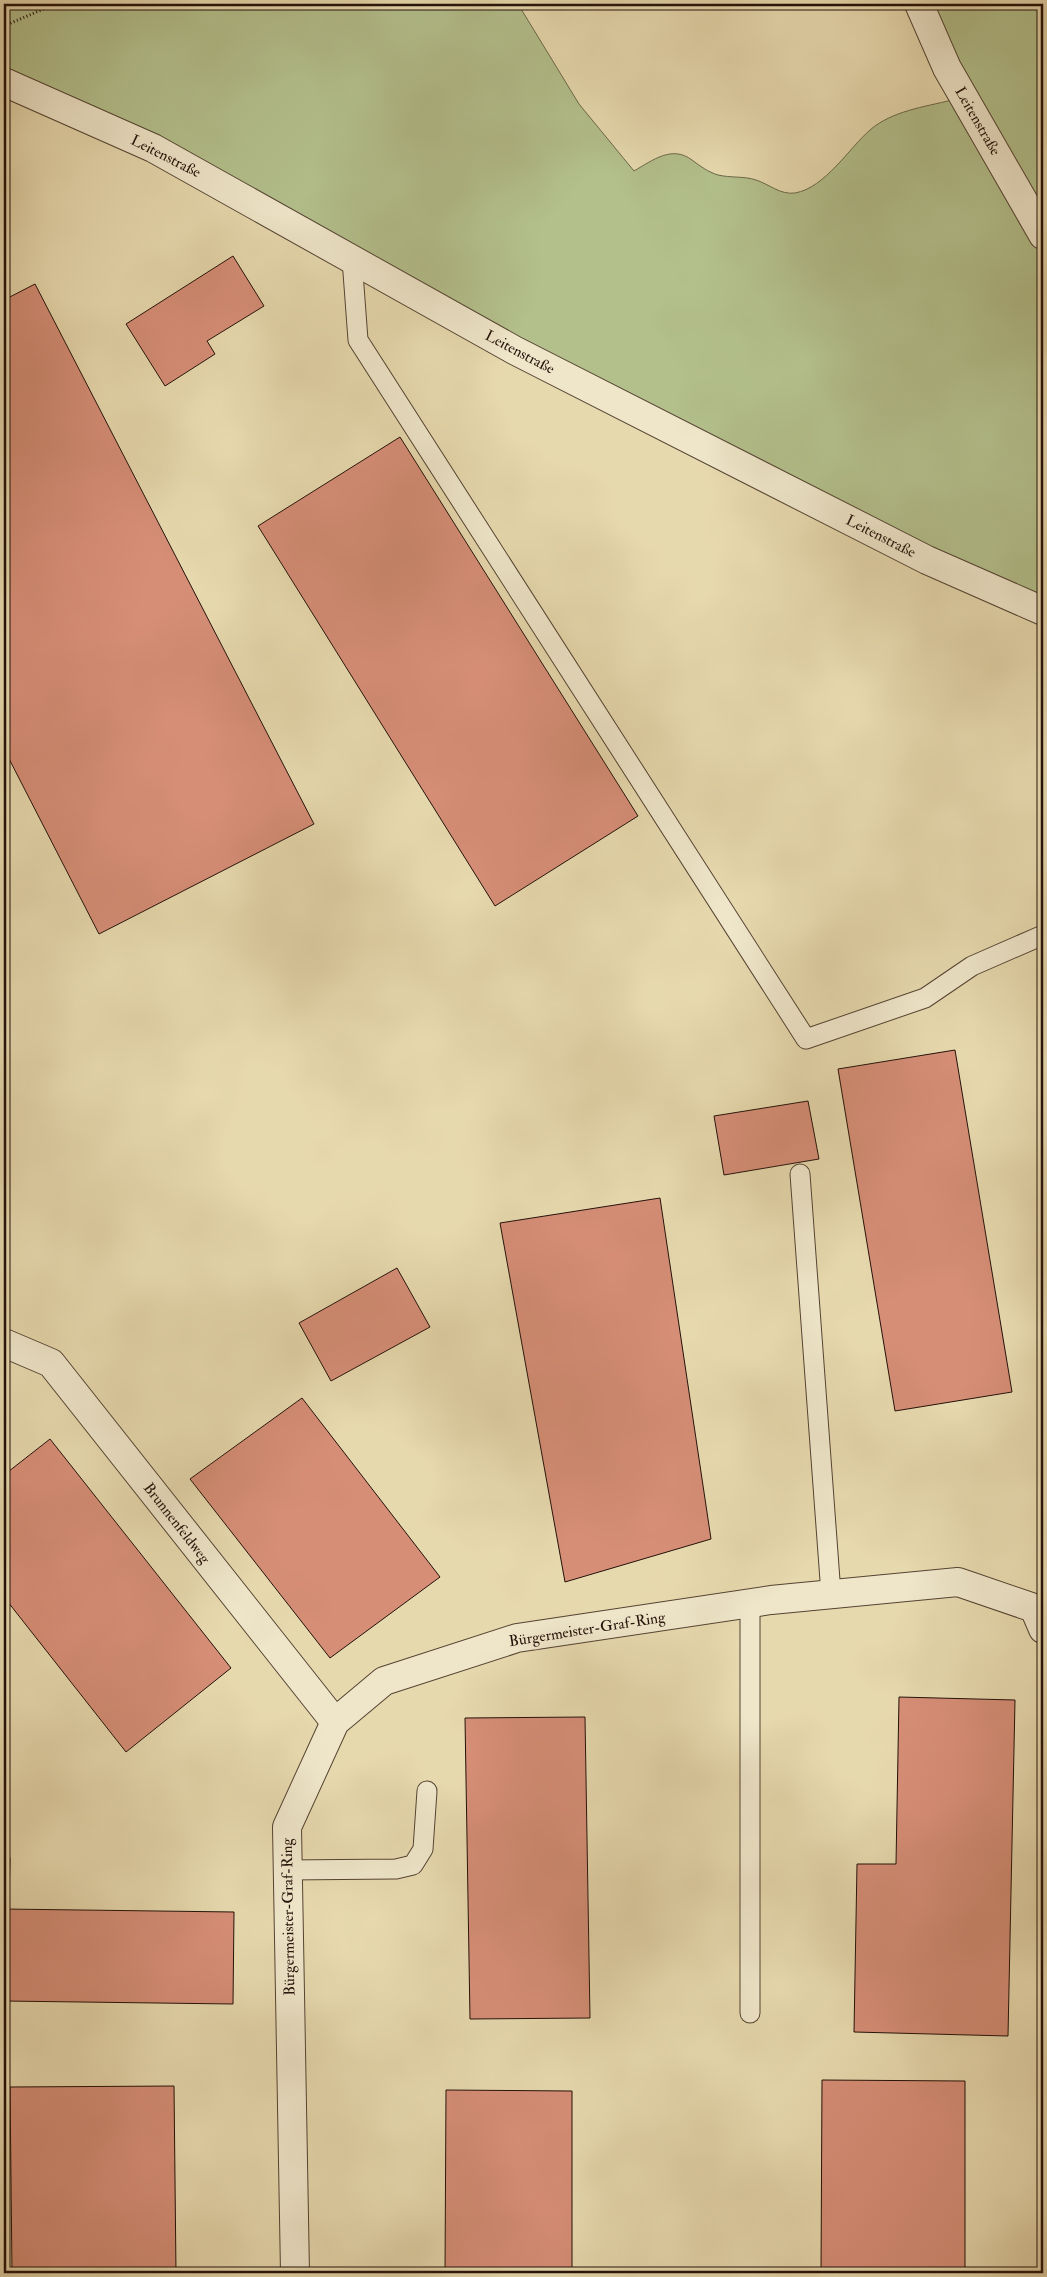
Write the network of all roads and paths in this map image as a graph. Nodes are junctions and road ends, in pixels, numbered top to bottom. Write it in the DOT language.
graph roads {
  1 [pos="55,4"];
  2 [pos="919,4"];
  3 [pos="4,26"];
  4 [pos="4,82"];
  5 [pos="1043,235"];
  6 [pos="352,259"];
  7 [pos="1043,611"];
  8 [pos="1043,935"];
  9 [pos="800,1174"];
  10 [pos="4,1343"];
  11 [pos="831,1594"];
  12 [pos="750,1603"];
  13 [pos="1043,1629"];
  14 [pos="335,1722"];
  15 [pos="427,1791"];
  16 [pos="287,1870"];
  17 [pos="750,2013"];
  18 [pos="294,2273"];
  1 -- 3 [label="path"];
  2 -- 5 [label="street, Leitenstraße"];
  4 -- 6 [label="street, Leitenstraße"];
  6 -- 7 [label="street, Leitenstraße"];
  6 -- 8 [label="lane"];
  9 -- 11 [label="lane"];
  10 -- 14 [label="street, Brunnenfeldweg"];
  11 -- 12 [label="street, Bürgermeister-Graf-Ring"];
  11 -- 13 [label="street, Bürgermeister-Graf-Ring"];
  12 -- 14 [label="street, Bürgermeister-Graf-Ring"];
  12 -- 17 [label="lane"];
  14 -- 16 [label="street, Bürgermeister-Graf-Ring"];
  15 -- 16 [label="lane"];
  16 -- 18 [label="street, Bürgermeister-Graf-Ring"];
}
